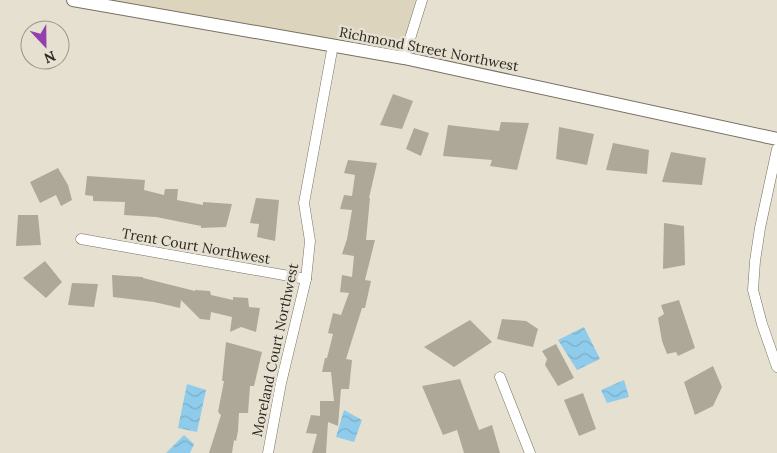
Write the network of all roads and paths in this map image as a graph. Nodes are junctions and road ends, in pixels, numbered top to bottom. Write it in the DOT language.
graph roads {
  1 [pos="73,0"];
  2 [pos="422,0"];
  3 [pos="334,45"];
  4 [pos="404,58"];
  5 [pos="777,139"];
  6 [pos="777,149"];
  7 [pos="81,239"];
  8 [pos="306,279"];
  9 [pos="777,367"];
  10 [pos="500,377"];
  11 [pos="268,453"];
  12 [pos="530,453"];
  1 -- 3 [label="street, Richmond Street Northwest"];
  2 -- 4 [label="street"];
  3 -- 4 [label="street, Richmond Street Northwest"];
  3 -- 8 [label="street, Moreland Court Northwest"];
  4 -- 5 [label="street, Richmond Street Northwest"];
  6 -- 9 [label="street"];
  7 -- 8 [label="street, Trent Court Northwest"];
  8 -- 11 [label="street, Moreland Court Northwest"];
  10 -- 12 [label="street"];
}
